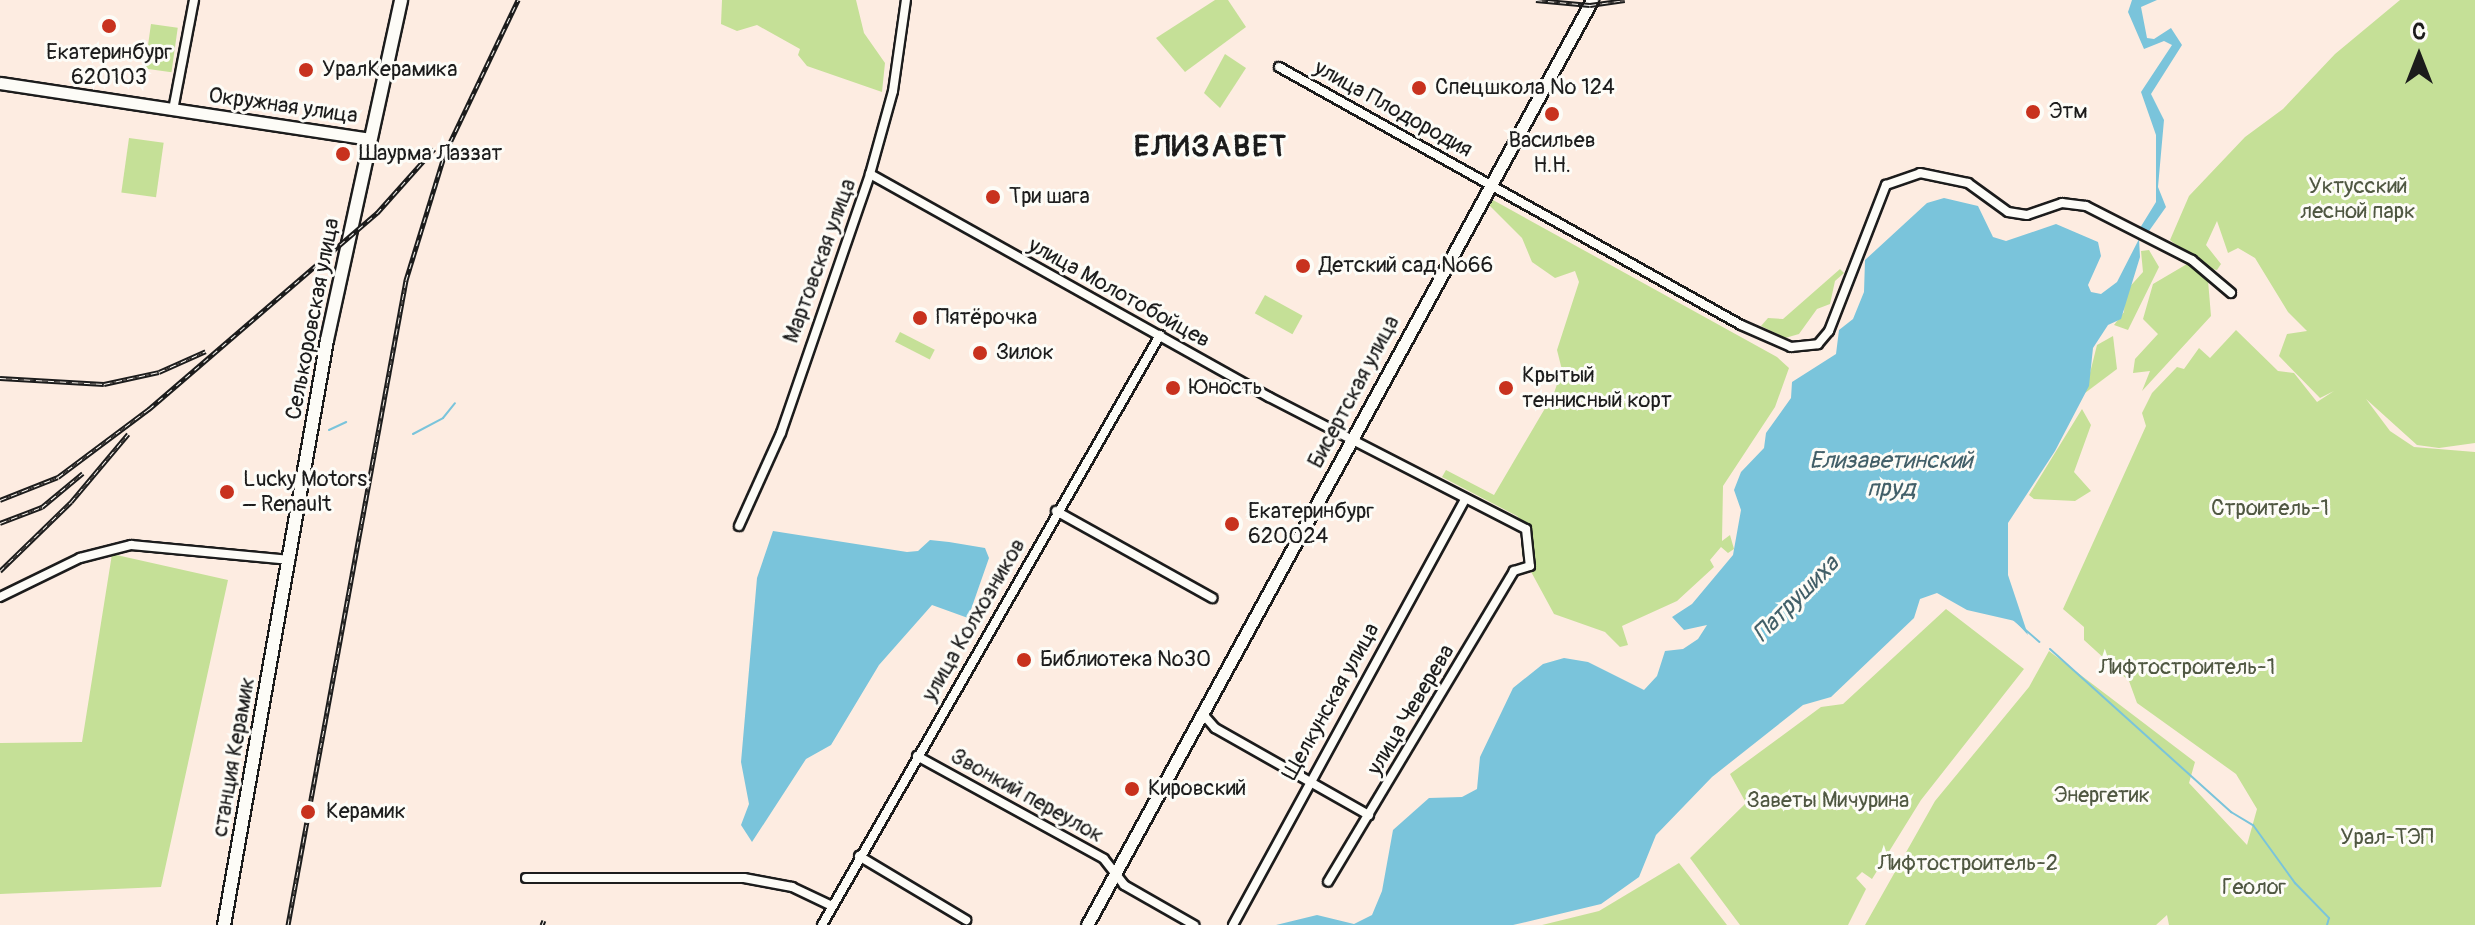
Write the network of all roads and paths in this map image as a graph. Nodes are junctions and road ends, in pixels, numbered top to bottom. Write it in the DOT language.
graph roads {
  1 [pos="194,0"];
  2 [pos="401,0"];
  3 [pos="906,0"];
  4 [pos="1591,2"];
  5 [pos="1279,67"];
  6 [pos="0,83"];
  7 [pos="173,110"];
  8 [pos="370,139"];
  9 [pos="870,174"];
  10 [pos="1491,183"];
  11 [pos="2231,293"];
  12 [pos="1160,335"];
  13 [pos="1352,441"];
  14 [pos="1465,499"];
  15 [pos="1056,511"];
  16 [pos="739,526"];
  17 [pos="291,560"];
  18 [pos="1530,566"];
  19 [pos="0,597"];
  20 [pos="1212,598"];
  21 [pos="273,647"];
  22 [pos="1202,713"];
  23 [pos="917,756"];
  24 [pos="1308,781"];
  25 [pos="1369,815"];
  26 [pos="859,856"];
  27 [pos="1117,870"];
  28 [pos="526,878"];
  29 [pos="1328,882"];
  30 [pos="832,906"];
  31 [pos="966,920"];
  32 [pos="224,925"];
  33 [pos="822,925"];
  34 [pos="1087,925"];
  35 [pos="1194,925"];
  36 [pos="1233,925"];
  1 -- 7 [label="street"];
  2 -- 8 [label="main road, Селькоровская улица"];
  3 -- 9 [label="street, Мартовская улица"];
  4 -- 10 [label="main road, Бисертская улица"];
  5 -- 10 [label="street, улица Плодородия"];
  6 -- 7 [label="main road, Окружная улица"];
  7 -- 8 [label="main road, Окружная улица"];
  8 -- 17 [label="main road, Селькоровская улица"];
  9 -- 12 [label="street, улица Молотобойцев"];
  9 -- 16 [label="street, Мартовская улица"];
  10 -- 11 [label="street, улица Плодородия"];
  10 -- 13 [label="main road, Бисертская улица"];
  12 -- 13 [label="street, улица Молотобойцев"];
  12 -- 15 [label="street, улица Колхозников"];
  13 -- 14 [label="street, улица Молотобойцев"];
  13 -- 22 [label="main road, Бисертская улица"];
  14 -- 18 [label="street, улица Молотобойцев"];
  14 -- 24 [label="street, Щелкунская улица"];
  15 -- 20 [label="street"];
  15 -- 23 [label="street, улица Колхозников"];
  17 -- 19 [label="street"];
  17 -- 21 [label="main road, Селькоровская улица"];
  18 -- 25 [label="street, улица Чеверева"];
  21 -- 32 [label="main road, станция Керамик"];
  22 -- 24 [label="street"];
  22 -- 27 [label="main road, Бисертская улица"];
  23 -- 26 [label="street, улица Колхозников"];
  23 -- 27 [label="street, Звонкий переулок"];
  24 -- 25 [label="street"];
  24 -- 36 [label="street, Щелкунская улица"];
  25 -- 29 [label="street, улица Чеверева"];
  26 -- 30 [label="street, улица Колхозников"];
  26 -- 31 [label="street"];
  27 -- 34 [label="main road, Бисертская улица"];
  27 -- 35 [label="street, Звонкий переулок"];
  28 -- 30 [label="street"];
  30 -- 33 [label="street, улица Колхозников"];
}
